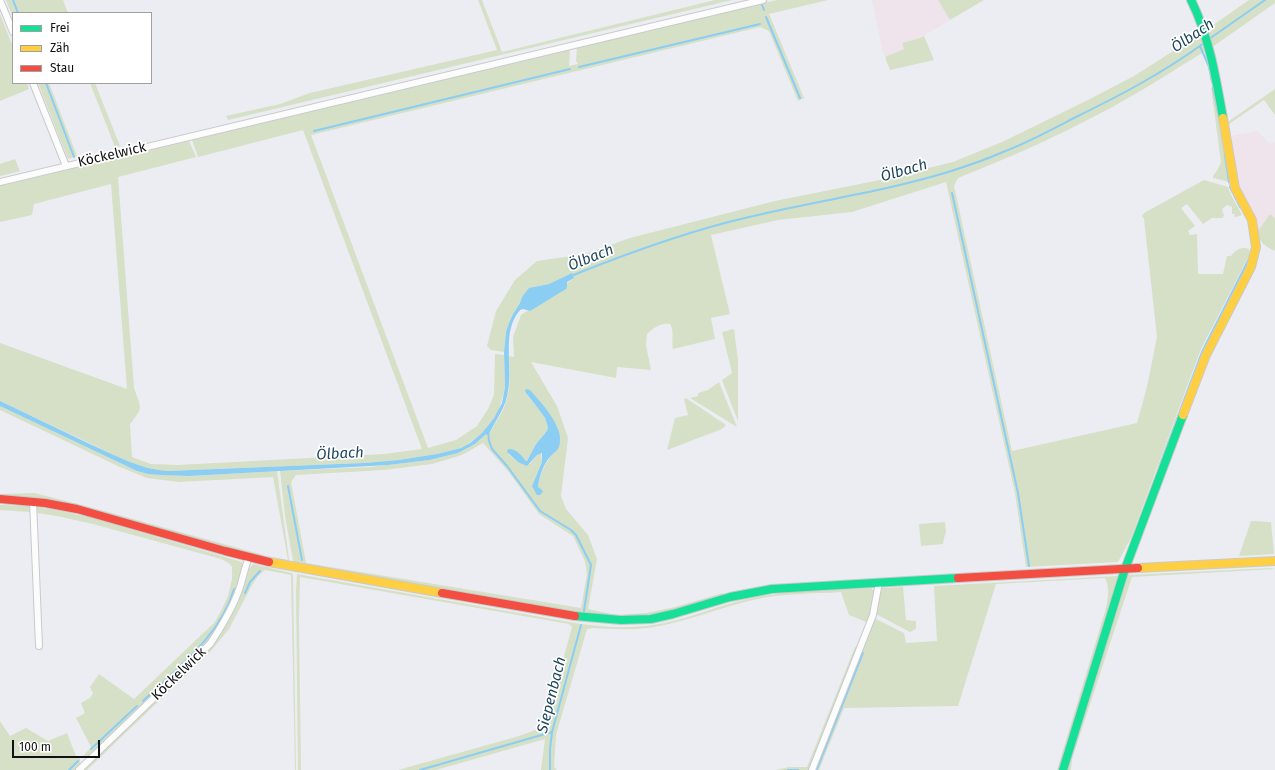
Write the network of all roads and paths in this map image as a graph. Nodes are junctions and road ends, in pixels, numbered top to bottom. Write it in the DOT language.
graph roads {
  1 [pos="0,0"];
  2 [pos="763,0"];
  3 [pos="1191,0"];
  4 [pos="12,30"];
  5 [pos="33,84"];
  6 [pos="66,166"];
  7 [pos="0,182"];
  8 [pos="0,499"];
  9 [pos="33,501"];
  10 [pos="249,557"];
  11 [pos="1275,561"];
  12 [pos="1125,569"];
  13 [pos="879,582"];
  14 [pos="39,646"];
  15 [pos="79,770"];
  16 [pos="812,770"];
  17 [pos="1064,770"];
  1 -- 4 [label="street"];
  2 -- 6 [label="street, Köckelwick"];
  3 -- 12 [label="main road"];
  5 -- 6 [label="street, Köckelwick"];
  6 -- 7 [label="street, Köckelwick"];
  8 -- 9 [label="main road"];
  9 -- 10 [label="main road"];
  9 -- 14 [label="street"];
  10 -- 13 [label="main road"];
  10 -- 15 [label="street, Köckelwick"];
  11 -- 12 [label="main road"];
  12 -- 13 [label="main road"];
  12 -- 17 [label="main road"];
  13 -- 16 [label="street"];
}
